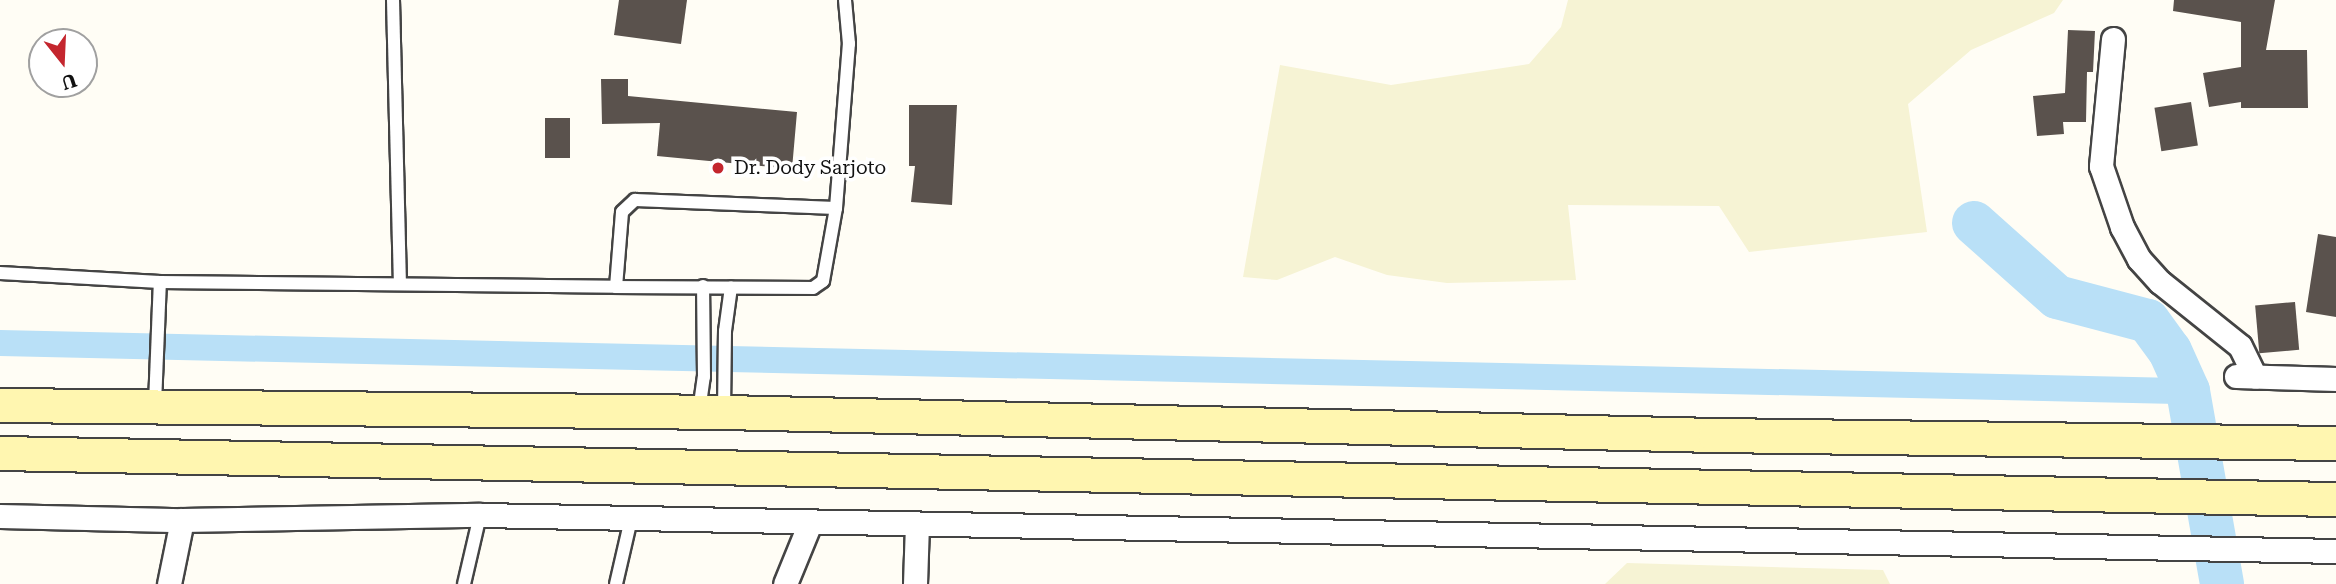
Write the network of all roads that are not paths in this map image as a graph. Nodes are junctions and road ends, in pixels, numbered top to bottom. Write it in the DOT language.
graph roads {
  1 [pos="394,0"];
  2 [pos="845,0"];
  3 [pos="2113,39"];
  4 [pos="836,208"];
  5 [pos="0,273"];
  6 [pos="160,282"];
  7 [pos="400,283"];
  8 [pos="703,286"];
  9 [pos="616,287"];
  10 [pos="731,287"];
  11 [pos="2336,379"];
  12 [pos="715,401"];
  13 [pos="0,405"];
  14 [pos="154,408"];
  15 [pos="2336,443"];
  16 [pos="0,453"];
  17 [pos="2336,499"];
  18 [pos="480,514"];
  19 [pos="0,516"];
  20 [pos="631,519"];
  21 [pos="182,520"];
  22 [pos="810,523"];
  23 [pos="917,525"];
  24 [pos="2336,551"];
  25 [pos="169,584"];
  26 [pos="464,584"];
  27 [pos="616,584"];
  28 [pos="785,584"];
  29 [pos="915,584"];
  1 -- 7 [label="lane"];
  2 -- 4 [label="lane"];
  3 -- 11 [label="street"];
  4 -- 9 [label="lane"];
  4 -- 10 [label="lane"];
  5 -- 6 [label="lane"];
  6 -- 7 [label="lane"];
  6 -- 14 [label="lane"];
  7 -- 9 [label="lane"];
  8 -- 9 [label="lane"];
  8 -- 10 [label="lane"];
  8 -- 12 [label="lane"];
  10 -- 12 [label="lane"];
  12 -- 14 [label="main road"];
  12 -- 15 [label="main road"];
  13 -- 14 [label="main road"];
  16 -- 17 [label="main road"];
  18 -- 20 [label="street"];
  18 -- 21 [label="street"];
  18 -- 26 [label="lane"];
  19 -- 21 [label="street"];
  20 -- 22 [label="street"];
  20 -- 27 [label="lane"];
  21 -- 25 [label="street"];
  22 -- 23 [label="street"];
  22 -- 28 [label="street"];
  23 -- 24 [label="street"];
  23 -- 29 [label="street"];
}
